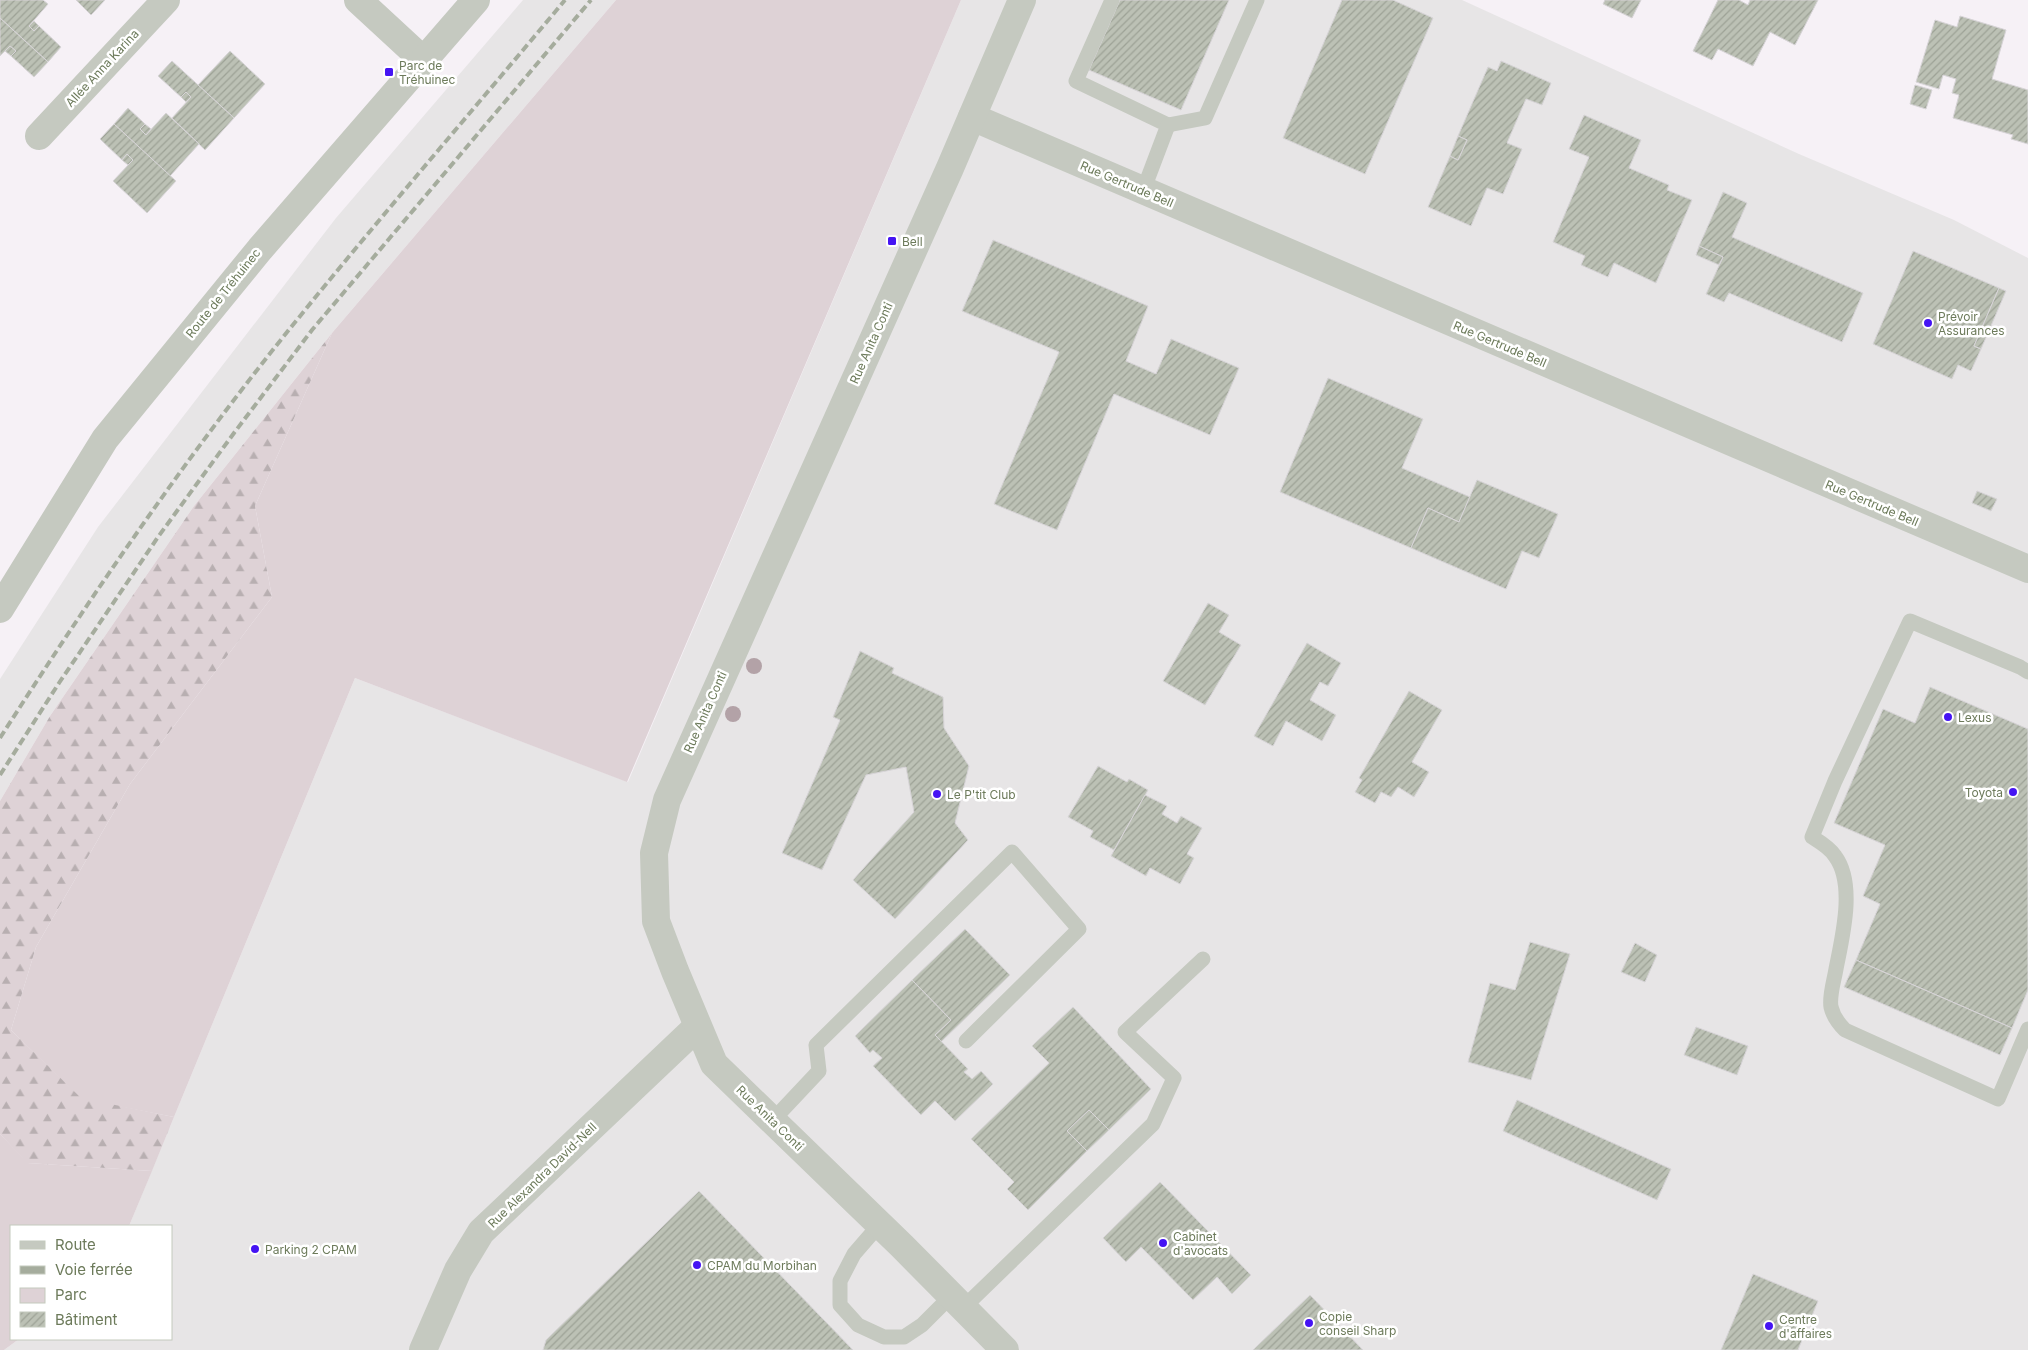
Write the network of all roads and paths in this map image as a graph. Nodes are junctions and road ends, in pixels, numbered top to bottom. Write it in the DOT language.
graph roads {
  1 [pos="166,0"];
  2 [pos="358,0"];
  3 [pos="476,0"];
  4 [pos="1022,0"];
  5 [pos="1112,0"];
  6 [pos="1257,0"];
  7 [pos="423,60"];
  8 [pos="972,117"];
  9 [pos="1168,125"];
  10 [pos="39,136"];
  11 [pos="1143,191"];
  12 [pos="2028,569"];
  13 [pos="0,609"];
  14 [pos="2028,672"];
  15 [pos="1203,959"];
  16 [pos="697,1027"];
  17 [pos="2028,1029"];
  18 [pos="966,1041"];
  19 [pos="772,1120"];
  20 [pos="880,1224"];
  21 [pos="957,1302"];
  22 [pos="423,1350"];
  23 [pos="1004,1350"];
  1 -- 10 [label="street, Allée Anna Karina"];
  2 -- 7 [label="street"];
  3 -- 7 [label="street, Route de Tréhuinec"];
  4 -- 8 [label="street, Rue Anita Conti"];
  5 -- 9 [label="lane"];
  6 -- 9 [label="lane"];
  7 -- 13 [label="street, Route de Tréhuinec"];
  8 -- 11 [label="street, Rue Gertrude Bell"];
  8 -- 16 [label="street, Rue Anita Conti"];
  9 -- 11 [label="lane"];
  11 -- 12 [label="street, Rue Gertrude Bell"];
  14 -- 17 [label="lane"];
  15 -- 21 [label="lane"];
  16 -- 19 [label="street, Rue Anita Conti"];
  16 -- 22 [label="street, Rue Alexandra David-Nell"];
  18 -- 19 [label="lane"];
  19 -- 20 [label="street, Rue Anita Conti"];
  20 -- 21 [label="street, Rue Anita Conti"];
  20 -- 21 [label="lane"];
  21 -- 23 [label="street, Rue Anita Conti"];
}
